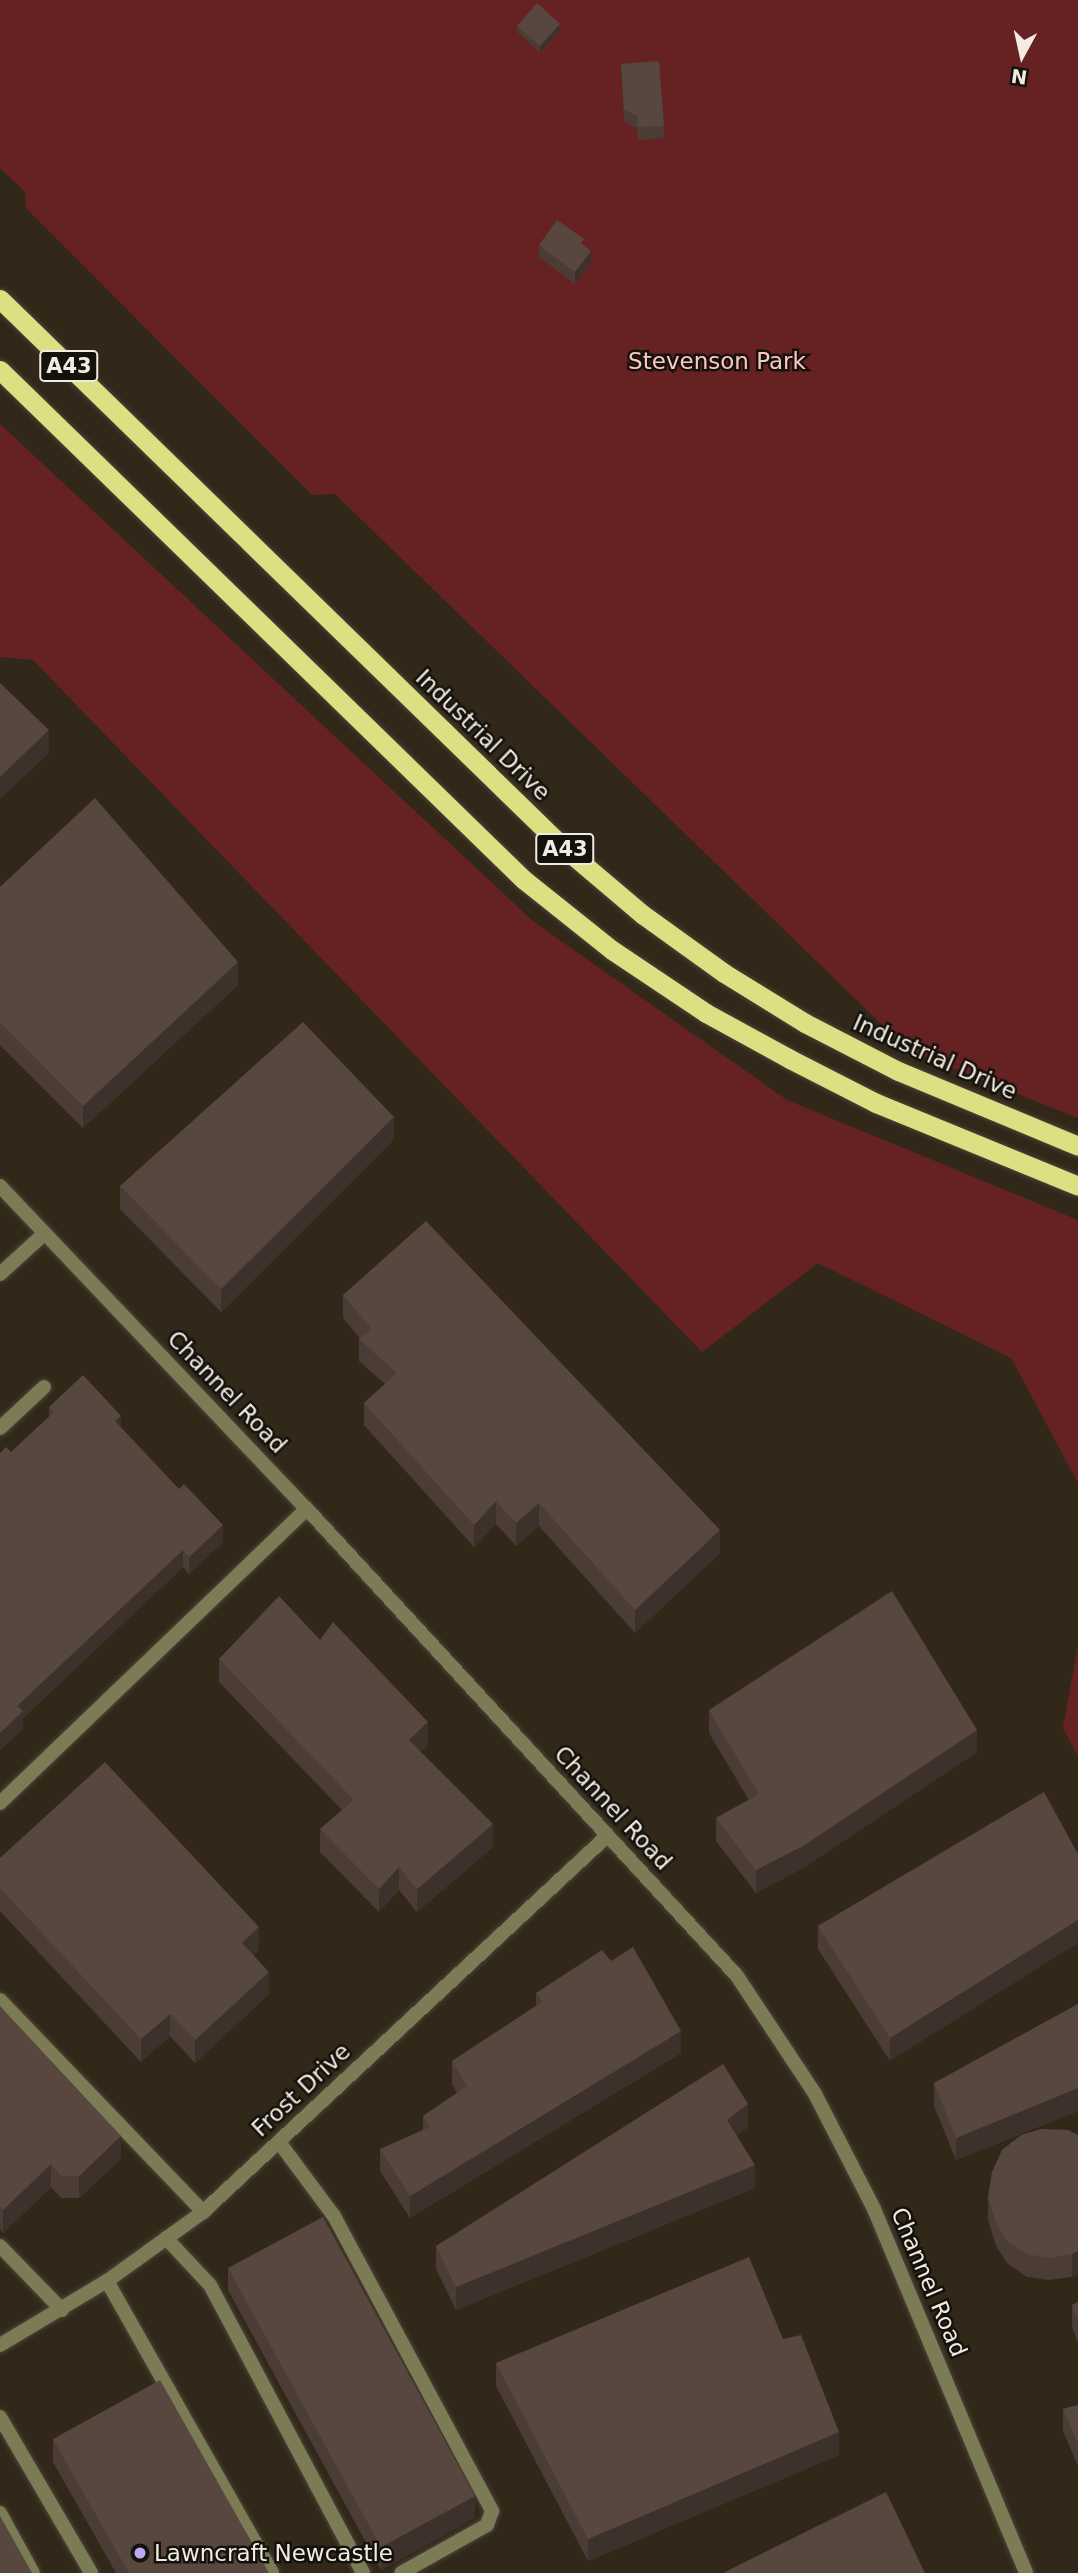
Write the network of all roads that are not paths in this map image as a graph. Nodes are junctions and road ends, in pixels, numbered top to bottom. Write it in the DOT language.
graph roads {
  1 [pos="0,299"];
  2 [pos="0,370"];
  3 [pos="1078,1146"];
  4 [pos="0,1186"];
  5 [pos="1078,1186"];
  6 [pos="44,1234"];
  7 [pos="0,1274"];
  8 [pos="44,1387"];
  9 [pos="0,1428"];
  10 [pos="307,1509"];
  11 [pos="0,1803"];
  12 [pos="607,1836"];
  13 [pos="0,2000"];
  14 [pos="279,2142"];
  15 [pos="203,2212"];
  16 [pos="166,2238"];
  17 [pos="0,2246"];
  18 [pos="107,2281"];
  19 [pos="62,2310"];
  20 [pos="0,2345"];
  21 [pos="0,2417"];
  22 [pos="0,2513"];
  23 [pos="33,2573"];
  24 [pos="91,2573"];
  25 [pos="272,2573"];
  26 [pos="363,2573"];
  27 [pos="401,2573"];
  28 [pos="1026,2573"];
  1 -- 3 [label="highway, Industrial Drive / A43"];
  2 -- 5 [label="highway, A43"];
  4 -- 6 [label="street, Channel Road"];
  6 -- 7 [label="street"];
  6 -- 10 [label="street, Channel Road"];
  8 -- 9 [label="street"];
  10 -- 11 [label="street"];
  10 -- 12 [label="street, Channel Road"];
  12 -- 14 [label="street, Frost Drive"];
  12 -- 28 [label="street, Channel Road"];
  13 -- 15 [label="street"];
  14 -- 15 [label="street, Frost Drive"];
  14 -- 27 [label="street"];
  15 -- 16 [label="street, Frost Drive"];
  16 -- 18 [label="street, Frost Drive"];
  16 -- 26 [label="street"];
  17 -- 19 [label="street"];
  18 -- 19 [label="street, Frost Drive"];
  18 -- 25 [label="street"];
  19 -- 20 [label="street, Frost Drive"];
  21 -- 24 [label="street"];
  22 -- 23 [label="street"];
}
